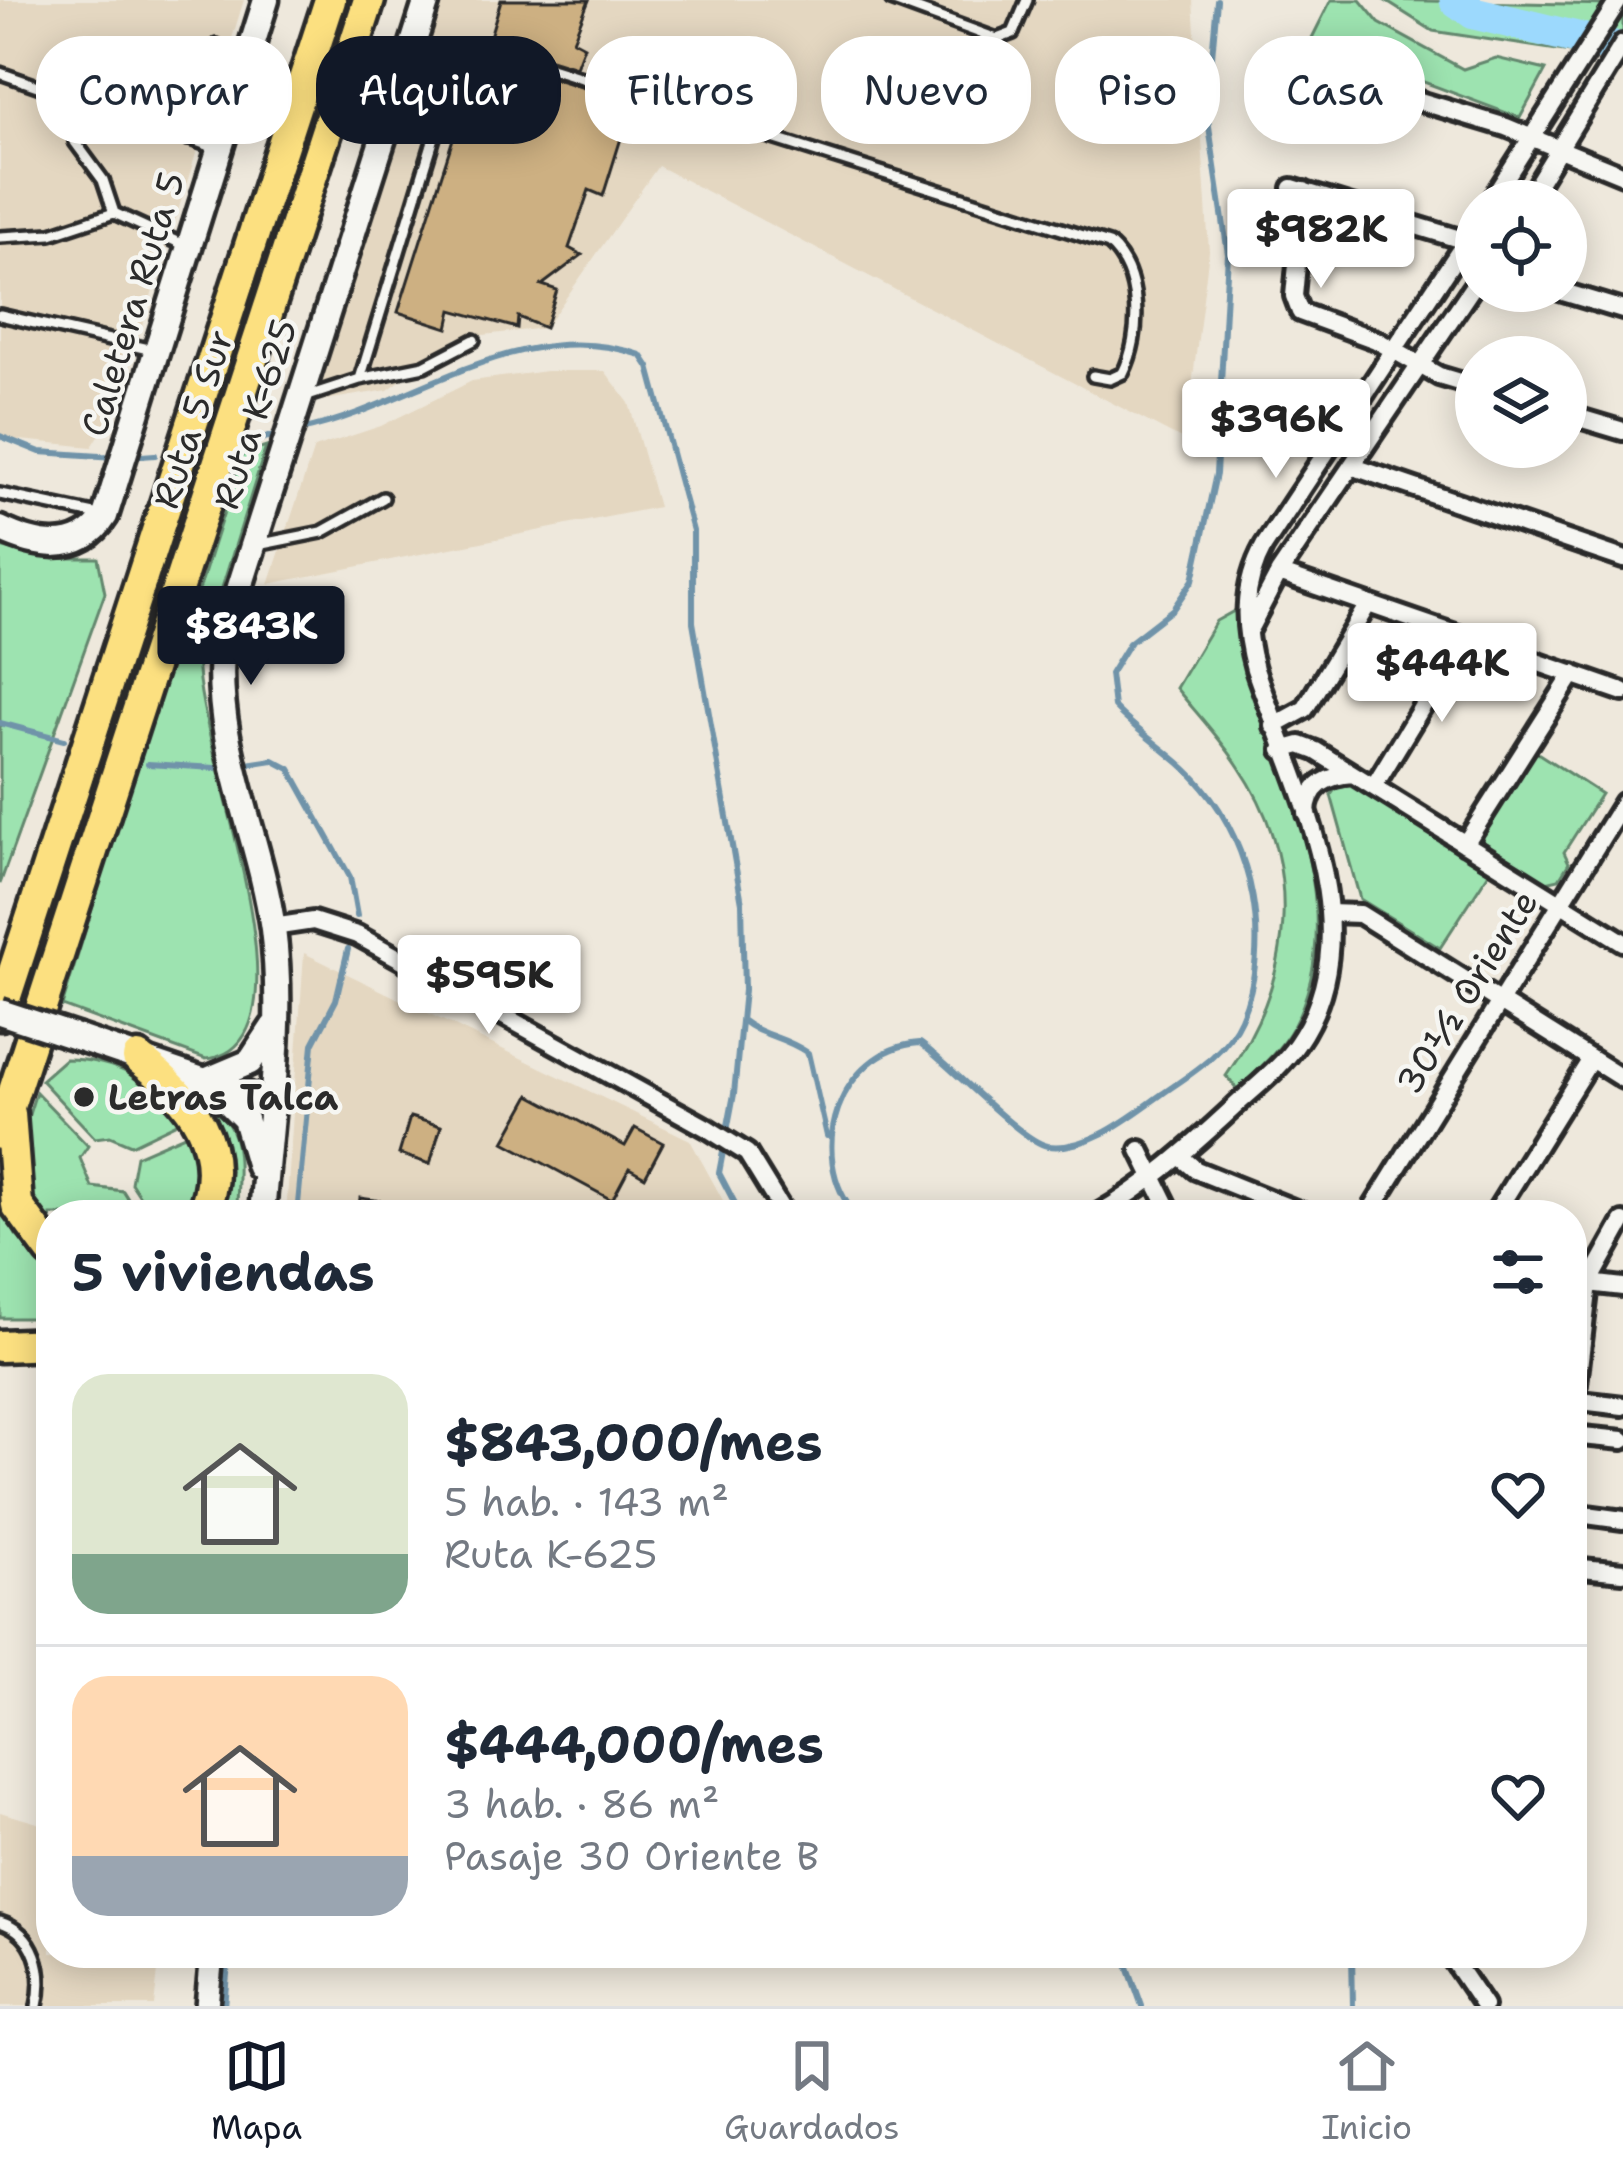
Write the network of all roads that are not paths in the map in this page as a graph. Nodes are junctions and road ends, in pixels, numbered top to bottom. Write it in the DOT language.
graph roads {
  1 [pos="266,0"];
  2 [pos="330,0"];
  3 [pos="369,0"];
  4 [pos="427,0"];
  5 [pos="891,0"];
  6 [pos="1027,0"];
  7 [pos="1619,0"];
  8 [pos="415,36"];
  9 [pos="1623,44"];
  10 [pos="561,71"];
  11 [pos="0,73"];
  12 [pos="36,86"];
  13 [pos="1425,103"];
  14 [pos="1532,136"];
  15 [pos="76,144"];
  16 [pos="202,144"];
  17 [pos="379,144"];
  18 [pos="432,144"];
  19 [pos="1559,148"];
  20 [pos="217,149"];
  21 [pos="1623,175"];
  22 [pos="1505,180"];
  23 [pos="1540,180"];
  24 [pos="114,213"];
  25 [pos="1455,229"];
  26 [pos="0,237"];
  27 [pos="186,246"];
  28 [pos="1455,258"];
  29 [pos="1587,299"];
  30 [pos="1623,310"];
  31 [pos="1457,312"];
  32 [pos="0,315"];
  33 [pos="474,340"];
  34 [pos="156,350"];
  35 [pos="1395,352"];
  36 [pos="1420,367"];
  37 [pos="1093,376"];
  38 [pos="360,380"];
  39 [pos="1455,380"];
  40 [pos="294,409"];
  41 [pos="1587,420"];
  42 [pos="1623,431"];
  43 [pos="1354,467"];
  44 [pos="0,494"];
  45 [pos="383,498"];
  46 [pos="105,517"];
  47 [pos="0,529"];
  48 [pos="251,546"];
  49 [pos="1623,559"];
  50 [pos="1279,573"];
  51 [pos="1368,604"];
  52 [pos="1465,636"];
  53 [pos="1246,638"];
  54 [pos="1573,674"];
  55 [pos="1623,692"];
  56 [pos="1274,726"];
  57 [pos="1282,750"];
  58 [pos="1354,774"];
  59 [pos="1374,786"];
  60 [pos="1623,803"];
  61 [pos="1308,820"];
  62 [pos="1465,844"];
  63 [pos="1560,904"];
  64 [pos="1330,913"];
  65 [pos="273,927"];
  66 [pos="1623,942"];
  67 [pos="1500,1002"];
  68 [pos="0,1013"];
  69 [pos="274,1024"];
  70 [pos="137,1058"];
  71 [pos="1591,1058"];
  72 [pos="1623,1078"];
  73 [pos="205,1081"];
  74 [pos="10,1102"];
  75 [pos="270,1103"];
  76 [pos="0,1135"];
  77 [pos="1140,1150"];
  78 [pos="1180,1157"];
  79 [pos="1154,1178"];
  80 [pos="264,1186"];
  81 [pos="206,1200"];
  82 [pos="263,1200"];
  83 [pos="776,1200"];
  84 [pos="1120,1200"];
  85 [pos="1165,1200"];
  86 [pos="1271,1200"];
  87 [pos="1377,1200"];
  88 [pos="1503,1200"];
  89 [pos="1623,1222"];
  90 [pos="36,1231"];
  91 [pos="1587,1273"];
  92 [pos="1587,1283"];
  93 [pos="1623,1287"];
  94 [pos="36,1345"];
  95 [pos="0,1346"];
  96 [pos="1587,1402"];
  97 [pos="1623,1406"];
  98 [pos="1587,1436"];
  99 [pos="1623,1440"];
  100 [pos="1587,1515"];
  101 [pos="1623,1520"];
  102 [pos="1587,1568"];
  103 [pos="1623,1572"];
  104 [pos="0,1922"];
  105 [pos="36,1959"];
  106 [pos="38,1968"];
  107 [pos="211,1968"];
  108 [pos="1458,1968"];
  109 [pos="38,2006"];
  110 [pos="207,2006"];
  111 [pos="1484,2006"];
  1 -- 20 [label="main road, Caletera Ruta 5"];
  2 -- 68 [label="highway, Ruta 5 Sur"];
  3 -- 74 [label="highway, Ruta 5 Sur"];
  4 -- 8 [label="main road, Ruta K-625"];
  5 -- 6 [label="lane"];
  7 -- 14 [label="street"];
  9 -- 19 [label="street"];
  10 -- 37 [label="lane"];
  11 -- 12 [label="lane"];
  13 -- 14 [label="street"];
  14 -- 19 [label="street"];
  14 -- 22 [label="street"];
  15 -- 24 [label="lane"];
  16 -- 20 [label="lane"];
  17 -- 40 [label="main road, Ruta K-625"];
  18 -- 38 [label="lane"];
  19 -- 21 [label="street"];
  19 -- 23 [label="street"];
  20 -- 27 [label="main road, Caletera Ruta 5"];
  24 -- 26 [label="lane"];
  24 -- 27 [label="lane"];
  25 -- 35 [label="street"];
  27 -- 34 [label="main road, Caletera Ruta 5"];
  28 -- 35 [label="street"];
  29 -- 30 [label="street"];
  31 -- 36 [label="street"];
  32 -- 34 [label="lane"];
  33 -- 38 [label="lane"];
  34 -- 46 [label="main road, Caletera Ruta 5"];
  35 -- 36 [label="street"];
  35 -- 53 [label="street"];
  36 -- 39 [label="street"];
  36 -- 43 [label="street"];
  38 -- 40 [label="lane"];
  40 -- 48 [label="main road, Ruta K-625"];
  41 -- 42 [label="street"];
  43 -- 49 [label="street"];
  43 -- 50 [label="street"];
  44 -- 46 [label="lane"];
  45 -- 48 [label="lane"];
  46 -- 47 [label="main road"];
  48 -- 65 [label="main road, Ruta K-625"];
  50 -- 51 [label="street"];
  50 -- 53 [label="street"];
  51 -- 52 [label="street"];
  51 -- 56 [label="street"];
  52 -- 54 [label="street"];
  52 -- 59 [label="street"];
  53 -- 56 [label="street"];
  54 -- 55 [label="street"];
  54 -- 62 [label="street"];
  56 -- 57 [label="street"];
  57 -- 58 [label="street"];
  57 -- 61 [label="street"];
  58 -- 59 [label="street"];
  58 -- 61 [label="street"];
  59 -- 62 [label="street"];
  60 -- 63 [label="street, 30½ Oriente"];
  61 -- 64 [label="street"];
  62 -- 63 [label="street"];
  63 -- 66 [label="street"];
  63 -- 67 [label="street, 30½ Oriente"];
  64 -- 67 [label="street"];
  64 -- 78 [label="street"];
  65 -- 69 [label="main road, Ruta K-625"];
  65 -- 83 [label="street"];
  67 -- 71 [label="street"];
  67 -- 87 [label="street, 30½ Oriente"];
  68 -- 70 [label="main road, bridge"];
  69 -- 73 [label="main road"];
  69 -- 75 [label="main road, Ruta K-625"];
  70 -- 73 [label="main road"];
  70 -- 81 [label="highway"];
  71 -- 72 [label="street"];
  71 -- 88 [label="street"];
  73 -- 75 [label="main road"];
  73 -- 80 [label="main road"];
  74 -- 76 [label="highway, Ruta 5 Sur"];
  74 -- 90 [label="highway"];
  75 -- 80 [label="main road, Ruta K-625"];
  77 -- 79 [label="street"];
  78 -- 79 [label="street"];
  78 -- 86 [label="street"];
  79 -- 84 [label="street"];
  79 -- 85 [label="street"];
  80 -- 82 [label="main road, Ruta K-625"];
  89 -- 91 [label="street"];
  92 -- 93 [label="street"];
  94 -- 95 [label="highway"];
  96 -- 97 [label="street"];
  98 -- 99 [label="street"];
  100 -- 101 [label="street"];
  102 -- 103 [label="street"];
  104 -- 105 [label="lane"];
  106 -- 109 [label="lane"];
  107 -- 110 [label="street"];
  108 -- 111 [label="street"];
}
